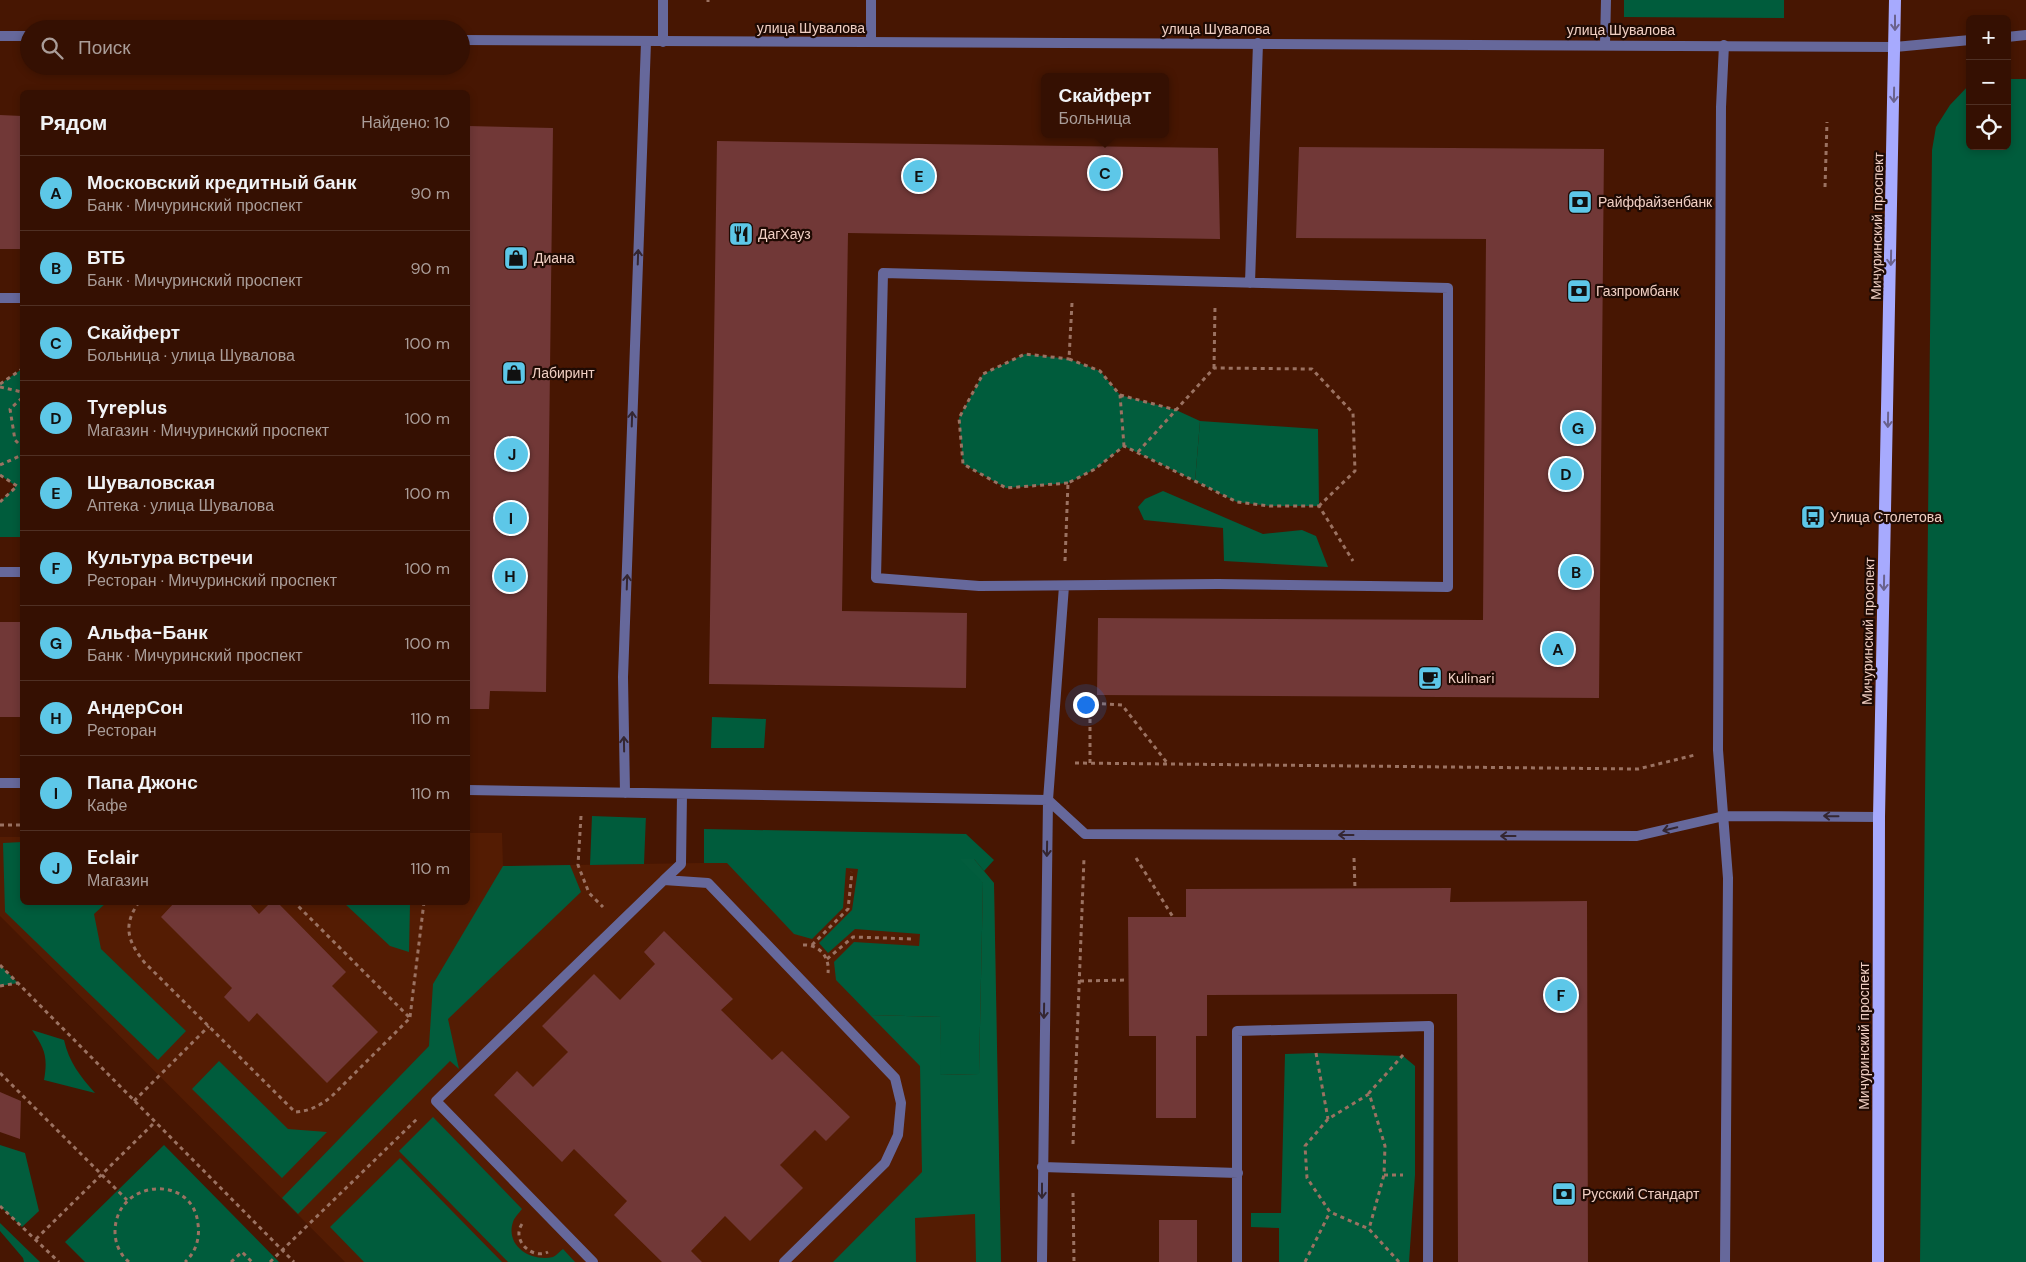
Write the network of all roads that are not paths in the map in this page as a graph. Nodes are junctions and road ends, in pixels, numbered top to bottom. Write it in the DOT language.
graph roads {
  1 [pos="663,0"];
  2 [pos="871,0"];
  3 [pos="1606,0"];
  4 [pos="1895,0"];
  5 [pos="2026,35"];
  6 [pos="0,36"];
  7 [pos="20,36"];
  8 [pos="2011,37"];
  9 [pos="470,40"];
  10 [pos="1966,40"];
  11 [pos="646,42"];
  12 [pos="663,42"];
  13 [pos="871,42"];
  14 [pos="1258,43"];
  15 [pos="1605,44"];
  16 [pos="1724,45"];
  17 [pos="1895,46"];
  18 [pos="1250,283"];
  19 [pos="0,298"];
  20 [pos="20,298"];
  21 [pos="0,572"];
  22 [pos="20,572"];
  23 [pos="1064,586"];
  24 [pos="0,783"];
  25 [pos="20,783"];
  26 [pos="470,790"];
  27 [pos="625,793"];
  28 [pos="682,794"];
  29 [pos="1048,800"];
  30 [pos="1724,816"];
  31 [pos="1880,817"];
  32 [pos="664,880"];
  33 [pos="1042,1167"];
  34 [pos="1238,1174"];
  35 [pos="593,1262"];
  36 [pos="784,1262"];
  37 [pos="1042,1262"];
  38 [pos="1237,1262"];
  39 [pos="1428,1262"];
  40 [pos="1725,1262"];
  41 [pos="1878,1262"];
  1 -- 12 [label="street"];
  2 -- 13 [label="street"];
  3 -- 15 [label="street"];
  4 -- 17 [label="main road, Мичуринский проспект, one-way"];
  5 -- 8 [label="street"];
  6 -- 7 [label="street"];
  9 -- 11 [label="street, улица Шувалова"];
  10 -- 17 [label="street, улица Шувалова"];
  11 -- 12 [label="street, улица Шувалова"];
  27 -- 11 [label="street, one-way"];
  12 -- 13 [label="street, улица Шувалова"];
  13 -- 14 [label="street, улица Шувалова"];
  14 -- 15 [label="street, улица Шувалова"];
  14 -- 18 [label="street"];
  15 -- 16 [label="street, улица Шувалова"];
  16 -- 17 [label="street, улица Шувалова"];
  16 -- 30 [label="street"];
  17 -- 31 [label="main road, Мичуринский проспект, one-way"];
  18 -- 23 [label="street"];
  18 -- 23 [label="street"];
  19 -- 20 [label="street"];
  21 -- 22 [label="street"];
  23 -- 29 [label="street"];
  24 -- 25 [label="street"];
  26 -- 27 [label="street"];
  27 -- 28 [label="street"];
  28 -- 29 [label="street"];
  28 -- 32 [label="street"];
  30 -- 29 [label="street, one-way"];
  29 -- 33 [label="street, one-way"];
  31 -- 30 [label="street, one-way"];
  30 -- 40 [label="street"];
  31 -- 41 [label="main road, Мичуринский проспект"];
  32 -- 35 [label="street"];
  32 -- 36 [label="street"];
  33 -- 34 [label="street"];
  33 -- 37 [label="street, one-way"];
  34 -- 38 [label="street"];
  34 -- 39 [label="street"];
}
